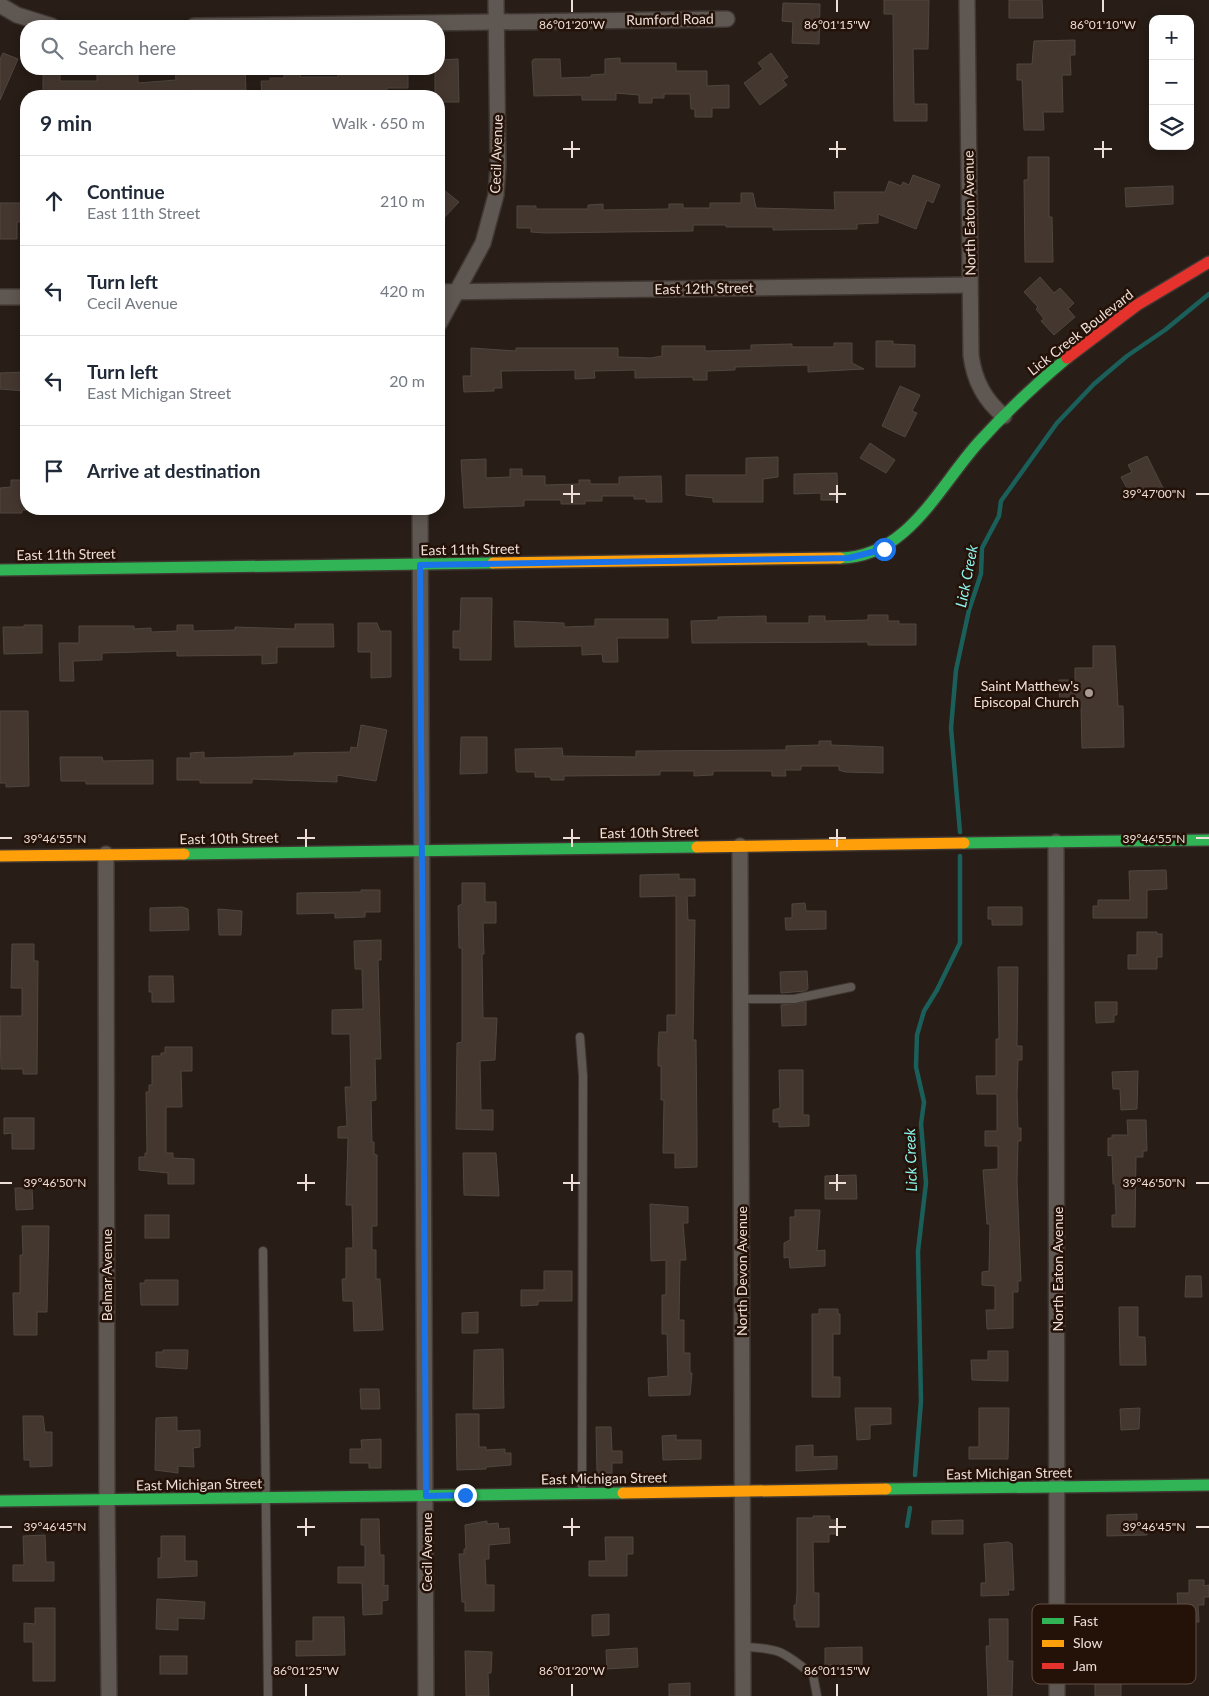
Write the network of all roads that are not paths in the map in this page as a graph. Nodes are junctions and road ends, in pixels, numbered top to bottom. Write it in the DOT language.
graph roads {
  1 [pos="496,0"];
  2 [pos="967,0"];
  3 [pos="0,4"];
  4 [pos="727,18"];
  5 [pos="33,20"];
  6 [pos="496,22"];
  7 [pos="445,23"];
  8 [pos="1209,262"];
  9 [pos="970,285"];
  10 [pos="445,292"];
  11 [pos="456,292"];
  12 [pos="0,297"];
  13 [pos="20,297"];
  14 [pos="445,313"];
  15 [pos="1004,416"];
  16 [pos="924,511"];
  17 [pos="420,515"];
  18 [pos="420,565"];
  19 [pos="0,570"];
  20 [pos="1209,840"];
  21 [pos="1056,842"];
  22 [pos="740,846"];
  23 [pos="423,850"];
  24 [pos="106,854"];
  25 [pos="0,856"];
  26 [pos="851,987"];
  27 [pos="740,999"];
  28 [pos="580,1038"];
  29 [pos="263,1251"];
  30 [pos="1209,1485"];
  31 [pos="1057,1487"];
  32 [pos="742,1492"];
  33 [pos="582,1494"];
  34 [pos="426,1496"];
  35 [pos="267,1498"];
  36 [pos="107,1500"];
  37 [pos="0,1501"];
  38 [pos="1058,1604"];
  39 [pos="743,1647"];
  40 [pos="109,1696"];
  41 [pos="268,1696"];
  42 [pos="426,1696"];
  43 [pos="743,1696"];
  44 [pos="817,1696"];
  1 -- 6 [label="street, Cecil Avenue"];
  2 -- 9 [label="street, North Eaton Avenue"];
  3 -- 5 [label="street"];
  4 -- 6 [label="street, Rumford Road"];
  6 -- 7 [label="street, Rumford Road"];
  6 -- 11 [label="street, Cecil Avenue"];
  8 -- 15 [label="street, Lick Creek Boulevard"];
  9 -- 11 [label="street, East 12th Street"];
  9 -- 15 [label="street, North Eaton Avenue"];
  10 -- 11 [label="street, East 12th Street"];
  11 -- 14 [label="street, Cecil Avenue"];
  12 -- 13 [label="street"];
  15 -- 16 [label="street, Lick Creek Boulevard"];
  16 -- 18 [label="street, East 11th Street"];
  17 -- 18 [label="street, Cecil Avenue"];
  18 -- 19 [label="street, East 11th Street"];
  18 -- 23 [label="street, Cecil Avenue"];
  20 -- 21 [label="street, East 10th Street"];
  21 -- 22 [label="street, East 10th Street"];
  21 -- 31 [label="street, North Eaton Avenue"];
  22 -- 23 [label="street, East 10th Street"];
  22 -- 27 [label="street, North Devon Avenue"];
  23 -- 24 [label="street, East 10th Street"];
  23 -- 34 [label="street, Cecil Avenue"];
  24 -- 25 [label="street, East 10th Street"];
  24 -- 36 [label="street, Belmar Avenue"];
  26 -- 27 [label="lane"];
  27 -- 32 [label="street, North Devon Avenue"];
  28 -- 33 [label="lane"];
  29 -- 35 [label="lane"];
  30 -- 31 [label="street, East Michigan Street"];
  31 -- 32 [label="street, East Michigan Street"];
  31 -- 38 [label="street, North Eaton Avenue"];
  32 -- 33 [label="street, East Michigan Street"];
  32 -- 39 [label="street, North Devon Avenue"];
  33 -- 34 [label="street, East Michigan Street"];
  34 -- 35 [label="street, East Michigan Street"];
  34 -- 42 [label="street, Cecil Avenue"];
  35 -- 36 [label="street, East Michigan Street"];
  35 -- 41 [label="lane"];
  36 -- 37 [label="street, East Michigan Street"];
  36 -- 40 [label="street, Belmar Avenue"];
  39 -- 43 [label="street, North Devon Avenue"];
  39 -- 44 [label="lane"];
}
